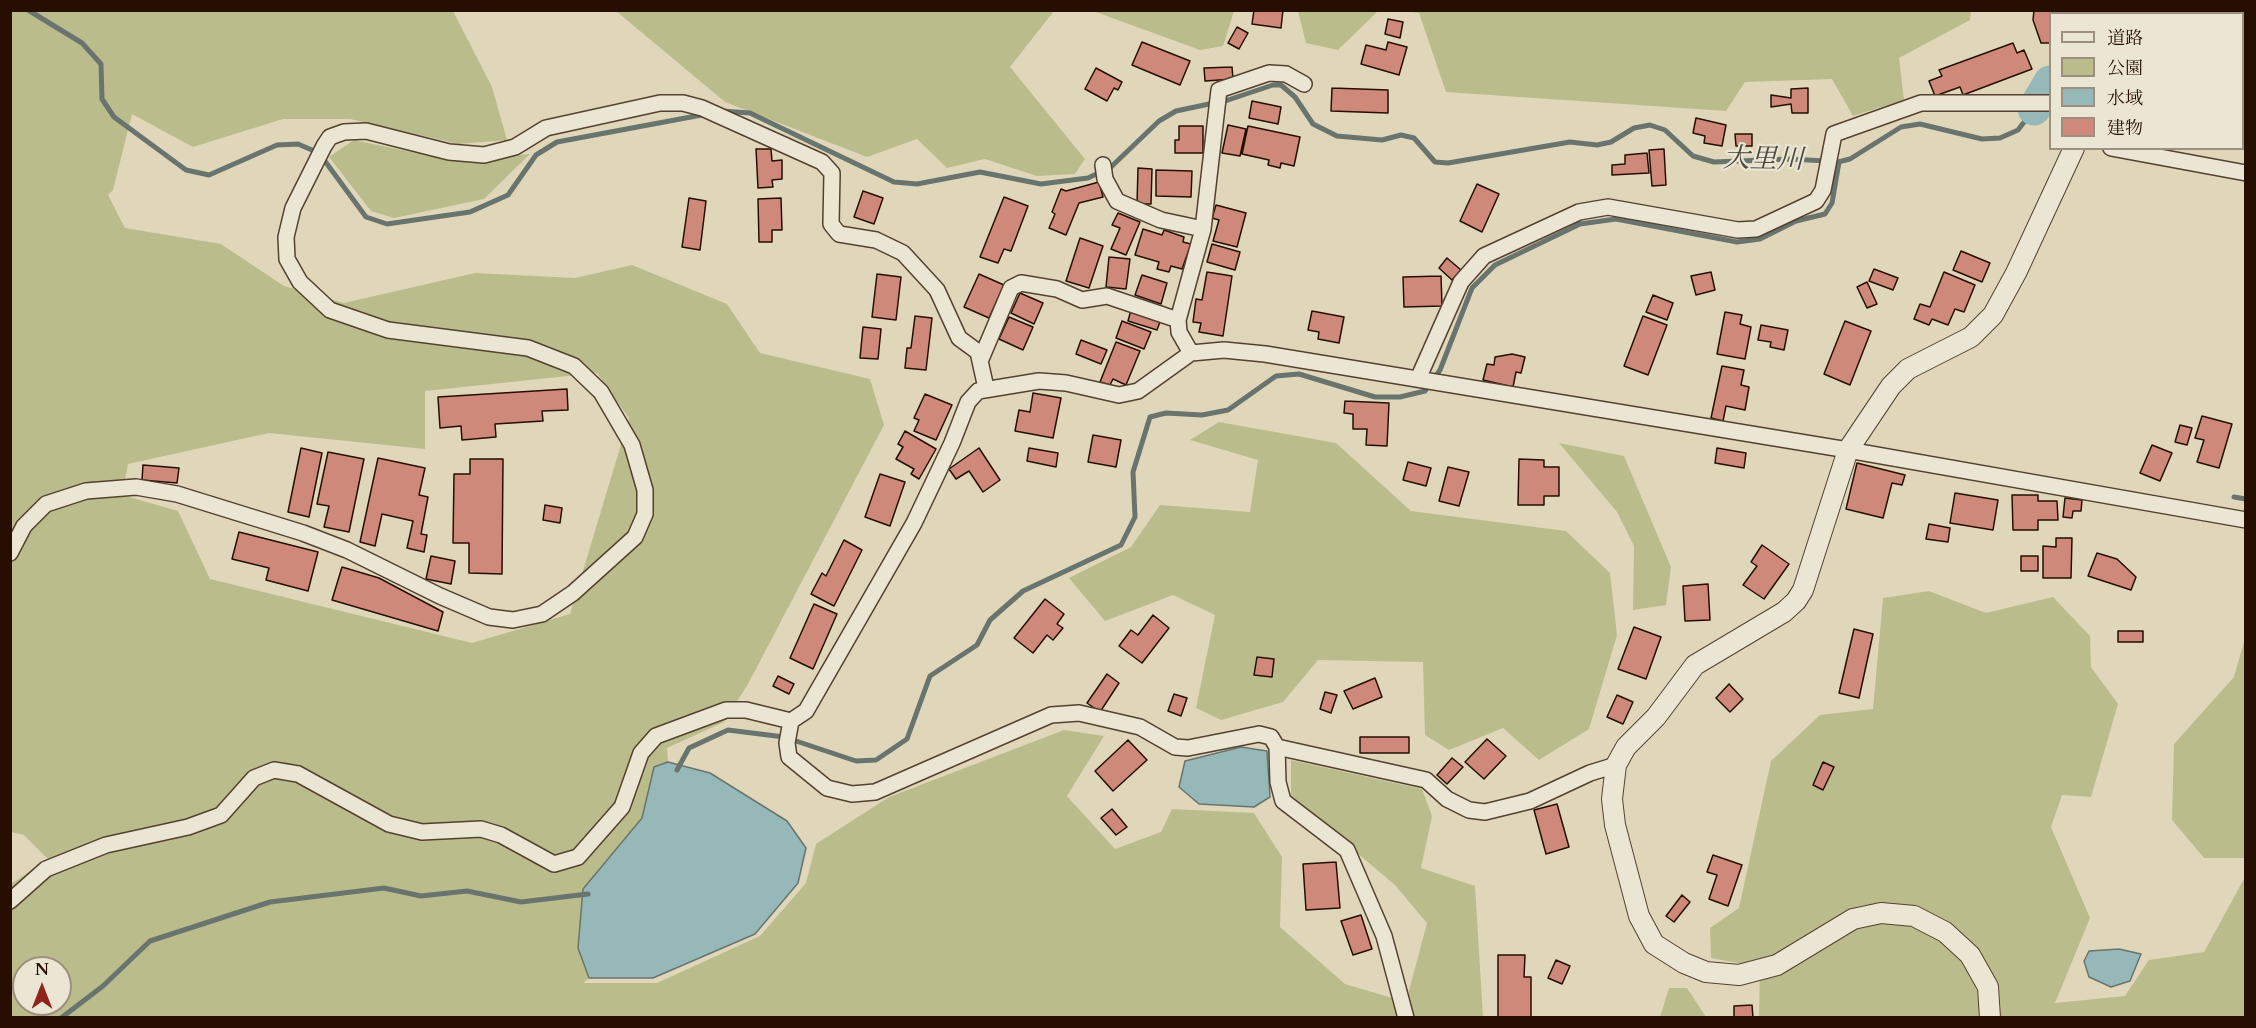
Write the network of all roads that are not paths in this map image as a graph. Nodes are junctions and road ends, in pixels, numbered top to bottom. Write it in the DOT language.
graph roads {
  1 [pos="1304,84"];
  2 [pos="2048,103"];
  3 [pos="2073,150"];
  4 [pos="2121,150"];
  5 [pos="1104,172"];
  6 [pos="2246,173"];
  7 [pos="1203,229"];
  8 [pos="1178,320"];
  9 [pos="1191,352"];
  10 [pos="981,359"];
  11 [pos="1418,379"];
  12 [pos="986,388"];
  13 [pos="1848,450"];
  14 [pos="2246,520"];
  15 [pos="10,553"];
  16 [pos="789,732"];
  17 [pos="1277,747"];
  18 [pos="1616,765"];
  19 [pos="10,901"];
  20 [pos="1406,1017"];
  21 [pos="1990,1017"];
  1 -- 7 [label="street"];
  2 -- 11 [label="street"];
  3 -- 13 [label="street"];
  4 -- 6 [label="street"];
  5 -- 7 [label="street"];
  7 -- 8 [label="street"];
  8 -- 9 [label="street"];
  8 -- 10 [label="street"];
  9 -- 11 [label="street"];
  9 -- 12 [label="street"];
  10 -- 12 [label="street"];
  10 -- 15 [label="street"];
  11 -- 13 [label="street"];
  12 -- 16 [label="street"];
  13 -- 14 [label="street"];
  13 -- 18 [label="street"];
  16 -- 17 [label="street"];
  16 -- 19 [label="street"];
  17 -- 18 [label="street"];
  17 -- 20 [label="street"];
  18 -- 21 [label="street"];
}
